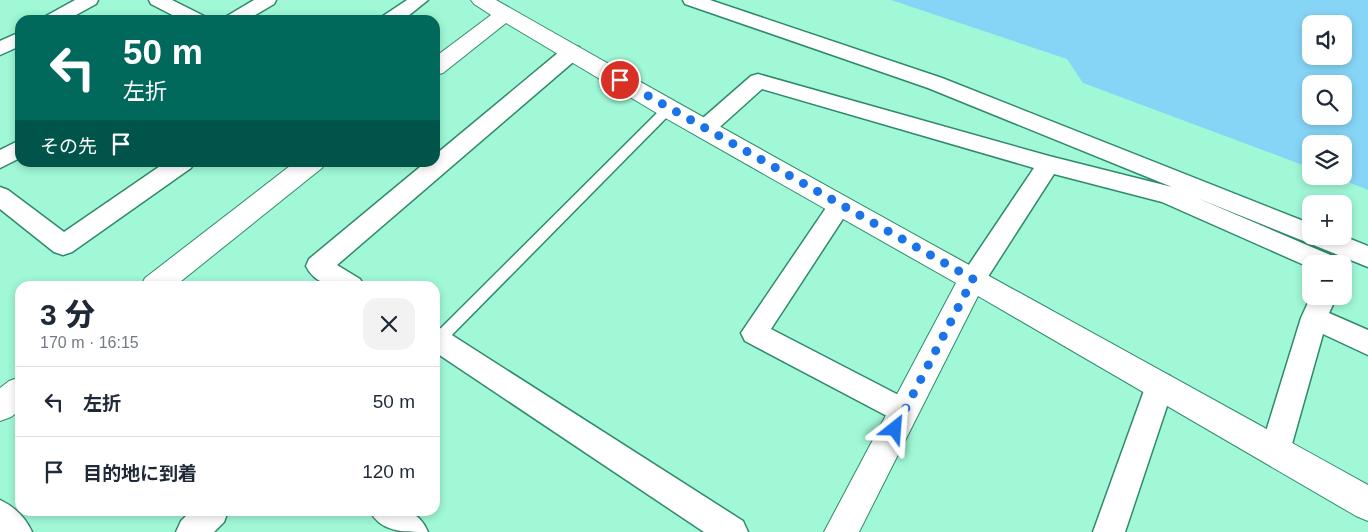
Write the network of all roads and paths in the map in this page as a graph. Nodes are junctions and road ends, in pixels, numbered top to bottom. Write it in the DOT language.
graph roads {
  1 [pos="89,0"];
  2 [pos="158,0"];
  3 [pos="268,0"];
  4 [pos="419,0"];
  5 [pos="481,0"];
  6 [pos="692,0"];
  7 [pos="504,14"];
  8 [pos="62,15"];
  9 [pos="187,15"];
  10 [pos="242,15"];
  11 [pos="397,15"];
  12 [pos="15,41"];
  13 [pos="0,49"];
  14 [pos="572,52"];
  15 [pos="440,64"];
  16 [pos="668,109"];
  17 [pos="704,129"];
  18 [pos="15,151"];
  19 [pos="0,160"];
  20 [pos="440,163"];
  21 [pos="1049,164"];
  22 [pos="176,167"];
  23 [pos="308,167"];
  24 [pos="436,167"];
  25 [pos="0,196"];
  26 [pos="840,204"];
  27 [pos="1302,230"];
  28 [pos="1332,245"];
  29 [pos="1305,255"];
  30 [pos="1349,255"];
  31 [pos="973,279"];
  32 [pos="160,281"];
  33 [pos="343,281"];
  34 [pos="1319,307"];
  35 [pos="440,335"];
  36 [pos="440,342"];
  37 [pos="1368,343"];
  38 [pos="1160,385"];
  39 [pos="15,395"];
  40 [pos="0,406"];
  41 [pos="904,412"];
  42 [pos="1275,451"];
  43 [pos="1368,504"];
  44 [pos="0,516"];
  45 [pos="208,516"];
  46 [pos="392,516"];
  47 [pos="16,532"];
  48 [pos="192,532"];
  49 [pos="412,532"];
  50 [pos="732,532"];
  51 [pos="841,532"];
  52 [pos="1108,532"];
  1 -- 8 [label="street"];
  2 -- 9 [label="street"];
  3 -- 10 [label="street"];
  4 -- 11 [label="street"];
  5 -- 7 [label="street"];
  6 -- 27 [label="street"];
  7 -- 14 [label="street"];
  7 -- 15 [label="street"];
  12 -- 13 [label="street"];
  14 -- 16 [label="street"];
  14 -- 20 [label="street"];
  16 -- 17 [label="street"];
  16 -- 35 [label="lane"];
  17 -- 21 [label="street"];
  17 -- 26 [label="street"];
  18 -- 19 [label="street"];
  21 -- 29 [label="street"];
  21 -- 31 [label="street"];
  22 -- 25 [label="street"];
  23 -- 32 [label="street"];
  24 -- 33 [label="street"];
  26 -- 31 [label="street"];
  26 -- 41 [label="street"];
  28 -- 30 [label="street"];
  31 -- 38 [label="street"];
  31 -- 41 [label="street"];
  34 -- 37 [label="street"];
  34 -- 42 [label="street"];
  36 -- 50 [label="street"];
  38 -- 42 [label="street"];
  38 -- 52 [label="street"];
  39 -- 40 [label="street"];
  41 -- 51 [label="street"];
  42 -- 43 [label="street"];
  44 -- 47 [label="street"];
  45 -- 48 [label="street"];
  46 -- 49 [label="street"];
}
